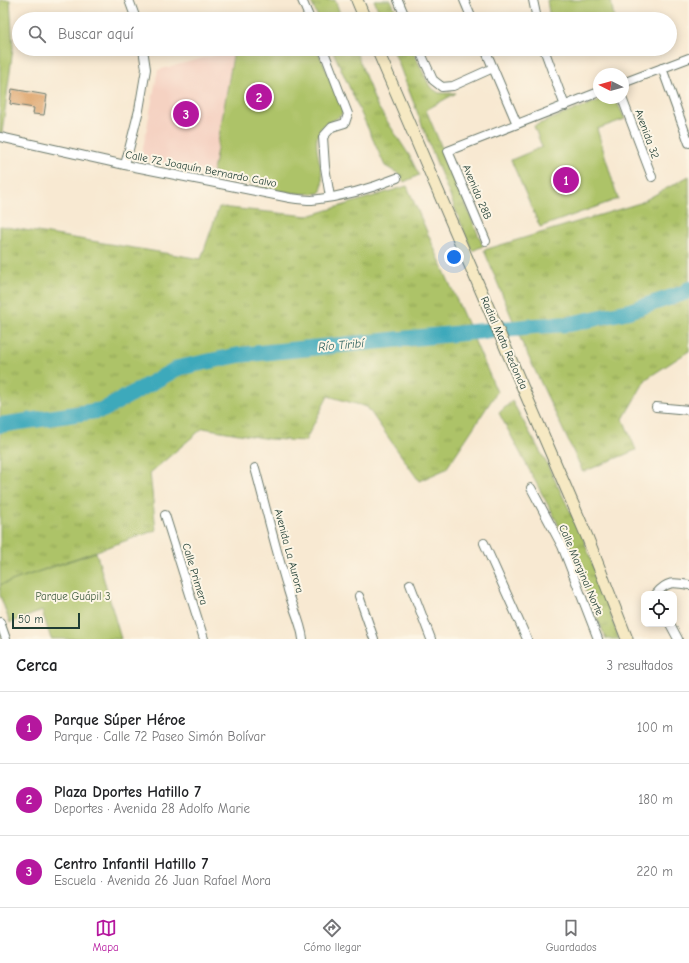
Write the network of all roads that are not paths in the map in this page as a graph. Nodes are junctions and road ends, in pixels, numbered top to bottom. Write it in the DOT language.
graph roads {
  1 [pos="129,0"];
  2 [pos="302,0"];
  3 [pos="357,0"];
  4 [pos="398,0"];
  5 [pos="464,0"];
  6 [pos="533,0"];
  7 [pos="133,12"];
  8 [pos="307,12"];
  9 [pos="362,12"];
  10 [pos="403,12"];
  11 [pos="469,12"];
  12 [pos="536,12"];
  13 [pos="144,56"];
  14 [pos="325,56"];
  15 [pos="380,56"];
  16 [pos="422,56"];
  17 [pos="488,56"];
  18 [pos="547,56"];
  19 [pos="689,58"];
  20 [pos="493,68"];
  21 [pos="662,68"];
  22 [pos="629,81"];
  23 [pos="593,94"];
  24 [pos="624,104"];
  25 [pos="565,106"];
  26 [pos="517,124"];
  27 [pos="0,137"];
  28 [pos="689,143"];
  29 [pos="125,165"];
  30 [pos="652,177"];
  31 [pos="397,178"];
  32 [pos="330,197"];
  33 [pos="486,241"];
  34 [pos="656,407"];
  35 [pos="689,410"];
  36 [pos="255,468"];
  37 [pos="531,488"];
  38 [pos="166,515"];
  39 [pos="484,543"];
  40 [pos="410,584"];
  41 [pos="689,585"];
  42 [pos="658,591"];
  43 [pos="359,596"];
  44 [pos="0,622"];
  45 [pos="672,627"];
  46 [pos="6,639"];
  47 [pos="204,639"];
  48 [pos="302,639"];
  49 [pos="374,639"];
  50 [pos="431,639"];
  51 [pos="527,639"];
  52 [pos="598,639"];
  53 [pos="627,639"];
  54 [pos="678,639"];
  1 -- 7 [label="street"];
  2 -- 8 [label="street"];
  3 -- 9 [label="main road"];
  4 -- 10 [label="street"];
  5 -- 11 [label="street"];
  6 -- 12 [label="street"];
  13 -- 29 [label="street"];
  14 -- 32 [label="street"];
  15 -- 53 [label="main road, Radial Mata Redonda"];
  16 -- 20 [label="street"];
  17 -- 20 [label="street"];
  18 -- 25 [label="street"];
  19 -- 21 [label="street"];
  20 -- 26 [label="street"];
  21 -- 22 [label="street"];
  21 -- 28 [label="street"];
  23 -- 25 [label="street"];
  24 -- 30 [label="street, Avenida 32"];
  25 -- 26 [label="street"];
  26 -- 33 [label="street, Avenida 28B"];
  27 -- 29 [label="street, Calle 72 Joaquín Bernardo Calvo"];
  29 -- 32 [label="street, Calle 72 Joaquín Bernardo Calvo"];
  31 -- 32 [label="street, Calle 72 Joaquín Bernardo Calvo"];
  34 -- 35 [label="street"];
  36 -- 48 [label="street, Avenida La Aurora"];
  37 -- 52 [label="street, Calle Marginal Norte"];
  38 -- 47 [label="street, Calle Primera"];
  39 -- 51 [label="street"];
  40 -- 50 [label="street"];
  41 -- 42 [label="street"];
  43 -- 49 [label="street"];
  44 -- 46 [label="street"];
  45 -- 54 [label="street"];
}
